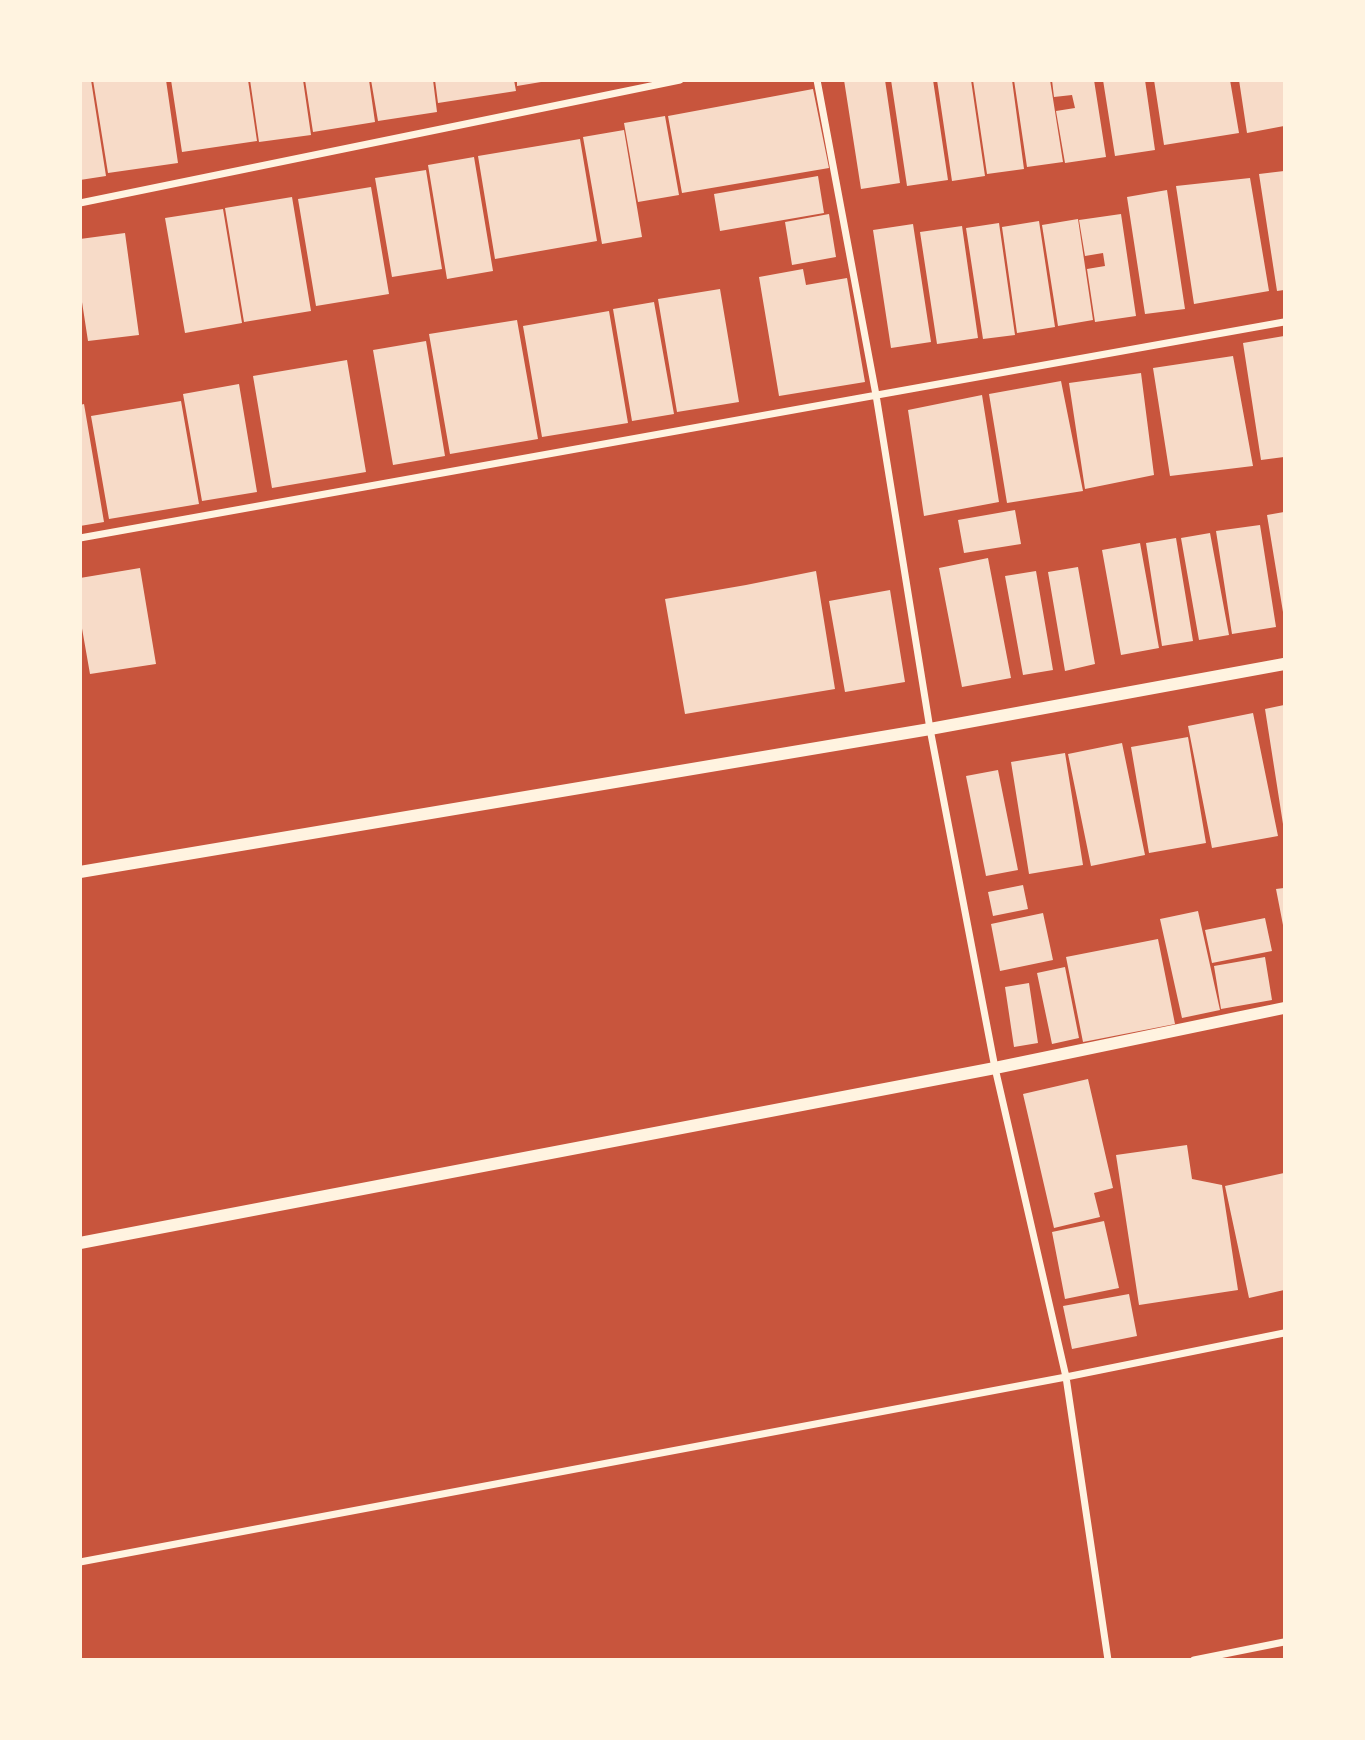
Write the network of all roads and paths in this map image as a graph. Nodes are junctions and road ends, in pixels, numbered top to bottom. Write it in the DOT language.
graph roads {
  1 [pos="680,80"];
  2 [pos="817,80"];
  3 [pos="80,203"];
  4 [pos="1284,322"];
  5 [pos="876,395"];
  6 [pos="80,538"];
  7 [pos="1284,664"];
  8 [pos="930,729"];
  9 [pos="80,872"];
  10 [pos="1284,1008"];
  11 [pos="995,1068"];
  12 [pos="80,1243"];
  13 [pos="1284,1333"];
  14 [pos="1066,1377"];
  15 [pos="80,1562"];
  16 [pos="1284,1642"];
  17 [pos="1108,1660"];
  18 [pos="1194,1660"];
  1 -- 3 [label="street"];
  2 -- 5 [label="street"];
  4 -- 5 [label="street"];
  5 -- 6 [label="street"];
  5 -- 8 [label="street"];
  7 -- 8 [label="street"];
  8 -- 9 [label="street"];
  8 -- 11 [label="street"];
  10 -- 11 [label="street"];
  11 -- 12 [label="street"];
  11 -- 14 [label="street"];
  13 -- 14 [label="street"];
  14 -- 15 [label="street"];
  14 -- 17 [label="street"];
  16 -- 18 [label="street"];
}
